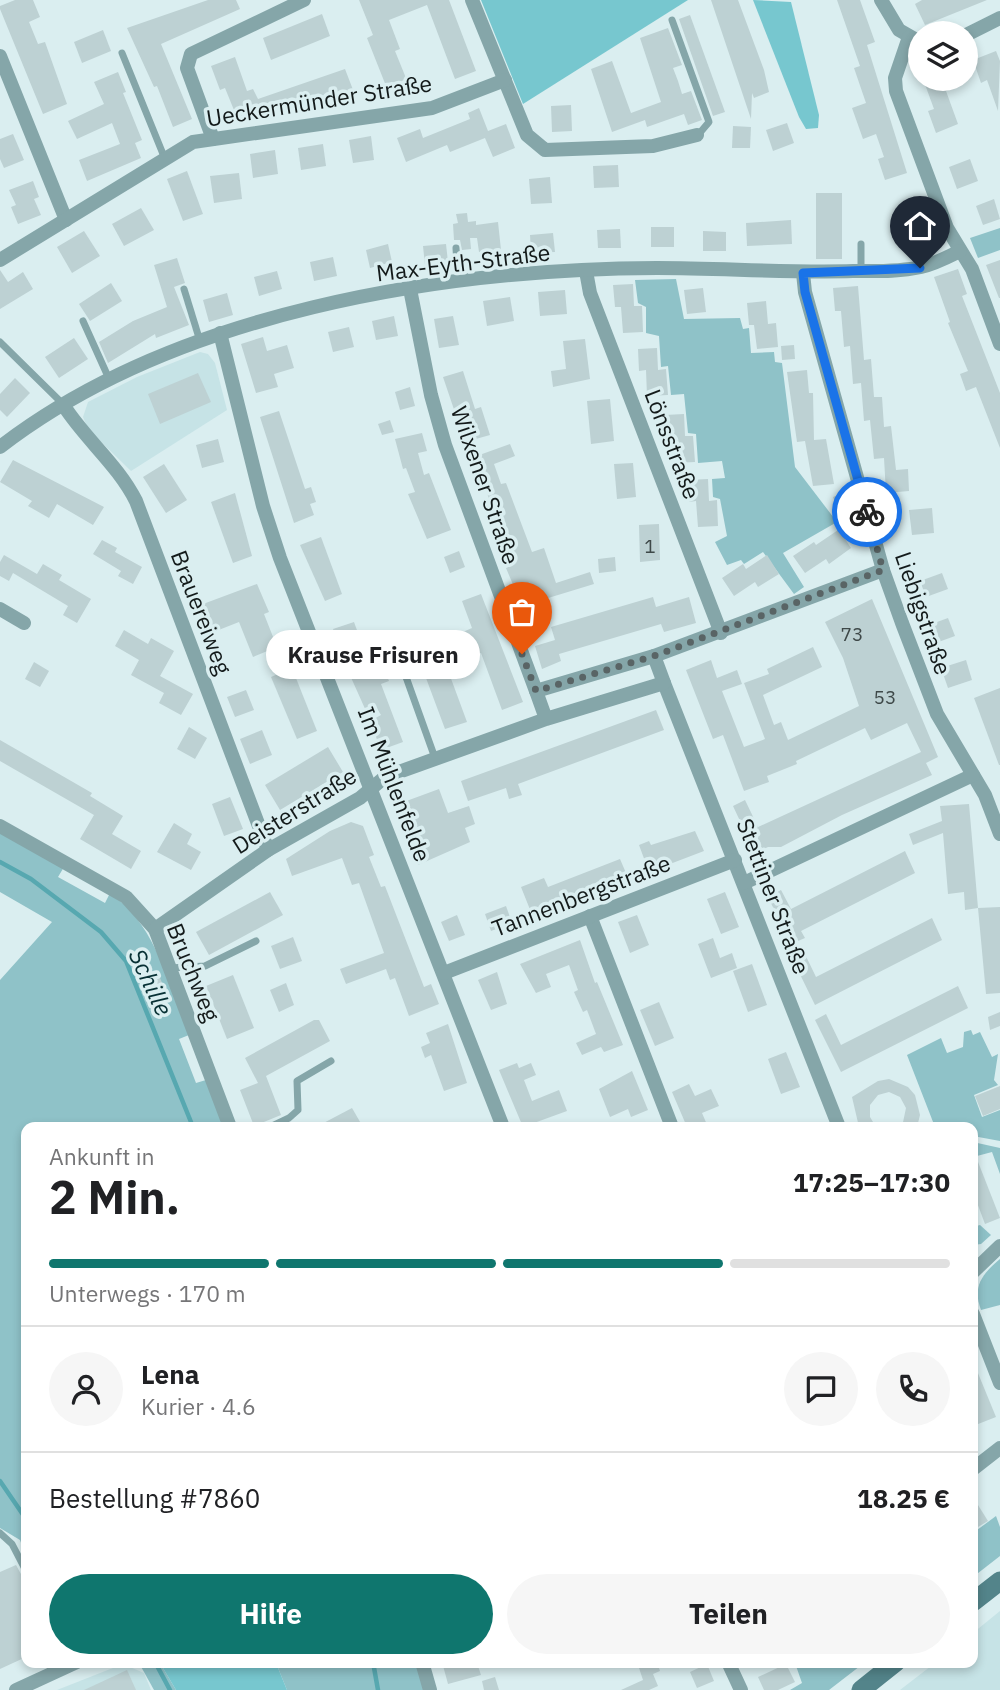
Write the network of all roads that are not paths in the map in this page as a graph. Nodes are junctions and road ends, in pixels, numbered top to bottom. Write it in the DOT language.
graph roads {
  1 [pos="304,0"];
  2 [pos="472,0"];
  3 [pos="881,0"];
  4 [pos="1000,19"];
  5 [pos="673,20"];
  6 [pos="978,29"];
  7 [pos="908,34"];
  8 [pos="122,53"];
  9 [pos="908,53"];
  10 [pos="0,56"];
  11 [pos="505,80"];
  12 [pos="697,135"];
  13 [pos="213,139"];
  14 [pos="165,159"];
  15 [pos="66,220"];
  16 [pos="861,244"];
  17 [pos="456,248"];
  18 [pos="960,251"];
  19 [pos="0,260"];
  20 [pos="586,271"];
  21 [pos="861,271"];
  22 [pos="803,273"];
  23 [pos="458,282"];
  24 [pos="184,289"];
  25 [pos="410,289"];
  26 [pos="83,321"];
  27 [pos="220,333"];
  28 [pos="200,341"];
  29 [pos="0,342"];
  30 [pos="1000,344"];
  31 [pos="110,381"];
  32 [pos="64,406"];
  33 [pos="0,447"];
  34 [pos="883,570"];
  35 [pos="0,609"];
  36 [pos="24,623"];
  37 [pos="721,633"];
  38 [pos="654,656"];
  39 [pos="406,677"];
  40 [pos="664,683"];
  41 [pos="536,691"];
  42 [pos="546,719"];
  43 [pos="435,759"];
  44 [pos="973,775"];
  45 [pos="372,787"];
  46 [pos="0,826"];
  47 [pos="1000,834"];
  48 [pos="268,850"];
  49 [pos="735,860"];
  50 [pos="744,883"];
  51 [pos="590,916"];
  52 [pos="155,929"];
  53 [pos="256,942"];
  54 [pos="170,968"];
  55 [pos="444,974"];
  56 [pos="331,1061"];
  57 [pos="228,1122"];
  58 [pos="278,1122"];
  59 [pos="501,1122"];
  60 [pos="670,1122"];
  61 [pos="837,1122"];
  62 [pos="1000,1246"];
  63 [pos="978,1265"];
  64 [pos="978,1327"];
  65 [pos="1000,1384"];
  66 [pos="1000,1448"];
  67 [pos="978,1465"];
  68 [pos="0,1534"];
  69 [pos="21,1561"];
  70 [pos="1000,1581"];
  71 [pos="978,1598"];
  72 [pos="63,1668"];
  73 [pos="424,1668"];
  74 [pos="731,1668"];
  75 [pos="888,1668"];
  76 [pos="16,1690"];
  77 [pos="430,1690"];
  78 [pos="741,1690"];
  79 [pos="861,1690"];
  1 -- 13 [label="street"];
  2 -- 11 [label="street"];
  3 -- 7 [label="street"];
  4 -- 6 [label="street"];
  5 -- 12 [label="lane"];
  8 -- 14 [label="lane"];
  9 -- 18 [label="street"];
  10 -- 15 [label="street"];
  11 -- 12 [label="street"];
  11 -- 13 [label="street, Ueckermünder Straße"];
  13 -- 14 [label="street, Ueckermünder Straße"];
  14 -- 15 [label="street, Ueckermünder Straße"];
  15 -- 19 [label="street, Ueckermünder Straße"];
  16 -- 21 [label="lane"];
  17 -- 23 [label="lane"];
  18 -- 21 [label="street, Max-Eyth-Straße"];
  18 -- 30 [label="street"];
  20 -- 22 [label="street, Max-Eyth-Straße"];
  20 -- 23 [label="street, Max-Eyth-Straße"];
  20 -- 37 [label="street, Lönsstraße"];
  21 -- 22 [label="street, Max-Eyth-Straße"];
  22 -- 34 [label="street, Liebigstraße"];
  23 -- 25 [label="street, Max-Eyth-Straße"];
  24 -- 28 [label="lane"];
  25 -- 27 [label="street, Max-Eyth-Straße"];
  25 -- 41 [label="street, Wilxener Straße"];
  26 -- 31 [label="lane"];
  27 -- 28 [label="street, Max-Eyth-Straße"];
  27 -- 45 [label="street, Im Mühlenfelde"];
  28 -- 31 [label="street, Max-Eyth-Straße"];
  29 -- 32 [label="lane"];
  31 -- 32 [label="street, Max-Eyth-Straße"];
  32 -- 33 [label="street, Max-Eyth-Straße"];
  32 -- 48 [label="street, Brauereiweg"];
  34 -- 37 [label="street"];
  34 -- 44 [label="street, Liebigstraße"];
  35 -- 36 [label="street"];
  37 -- 38 [label="street"];
  38 -- 40 [label="street, Stettiner Straße"];
  38 -- 41 [label="street"];
  39 -- 43 [label="lane"];
  40 -- 42 [label="street, Deisterstraße"];
  40 -- 49 [label="street, Stettiner Straße"];
  41 -- 42 [label="street, Wilxener Straße"];
  42 -- 43 [label="street, Deisterstraße"];
  43 -- 45 [label="street, Deisterstraße"];
  44 -- 47 [label="street, Liebigstraße"];
  44 -- 50 [label="street"];
  45 -- 48 [label="street, Deisterstraße"];
  45 -- 55 [label="street, Im Mühlenfelde"];
  46 -- 52 [label="street, Bruchweg"];
  48 -- 52 [label="street, Deisterstraße"];
  49 -- 50 [label="street, Stettiner Straße"];
  49 -- 51 [label="street, Tannenbergstraße"];
  50 -- 61 [label="street, Stettiner Straße"];
  51 -- 55 [label="street, Tannenbergstraße"];
  51 -- 60 [label="street"];
  52 -- 54 [label="street, Bruchweg"];
  53 -- 54 [label="lane"];
  54 -- 57 [label="street, Bruchweg"];
  55 -- 59 [label="street, Im Mühlenfelde"];
  56 -- 58 [label="lane"];
  62 -- 63 [label="street"];
  64 -- 65 [label="street"];
  66 -- 67 [label="street"];
  68 -- 69 [label="lane"];
  70 -- 71 [label="street"];
  72 -- 76 [label="street"];
  73 -- 77 [label="street"];
  74 -- 78 [label="street"];
  75 -- 79 [label="street"];
}
